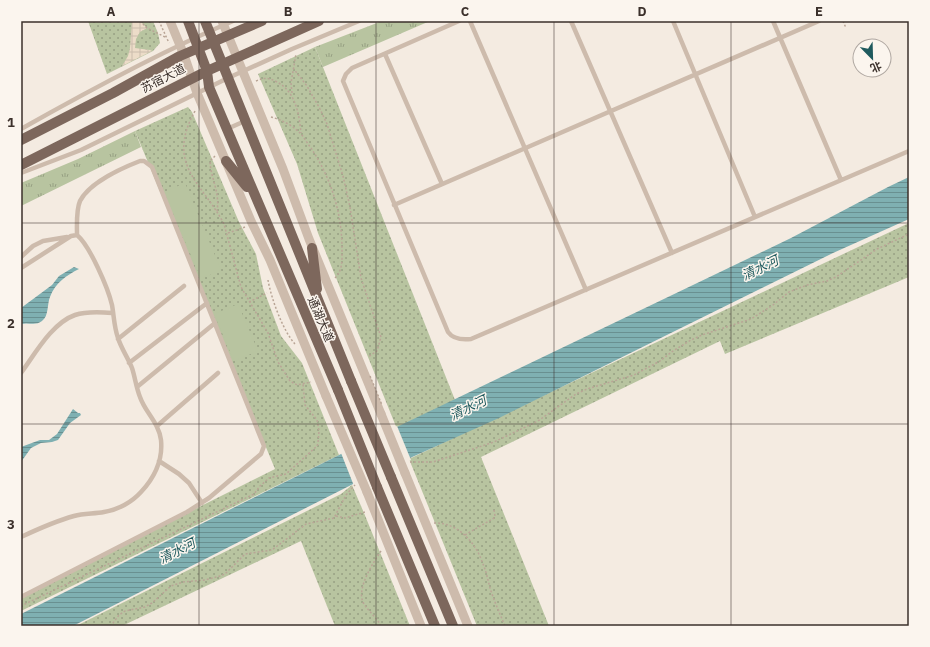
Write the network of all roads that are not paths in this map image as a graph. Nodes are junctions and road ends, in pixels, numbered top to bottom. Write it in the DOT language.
graph roads {
  1 [pos="170,21"];
  2 [pos="188,21"];
  3 [pos="205,21"];
  4 [pos="233,21"];
  5 [pos="262,21"];
  6 [pos="319,21"];
  7 [pos="359,21"];
  8 [pos="459,21"];
  9 [pos="470,21"];
  10 [pos="571,21"];
  11 [pos="673,21"];
  12 [pos="773,21"];
  13 [pos="819,21"];
  14 [pos="223,23"];
  15 [pos="209,31"];
  16 [pos="228,35"];
  17 [pos="780,38"];
  18 [pos="213,41"];
  19 [pos="196,43"];
  20 [pos="182,50"];
  21 [pos="385,54"];
  22 [pos="236,58"];
  23 [pos="222,64"];
  24 [pos="207,71"];
  25 [pos="242,72"];
  26 [pos="695,74"];
  27 [pos="192,78"];
  28 [pos="228,78"];
  29 [pos="209,87"];
  30 [pos="197,93"];
  31 [pos="610,111"];
  32 [pos="245,121"];
  33 [pos="21,129"];
  34 [pos="226,129"];
  35 [pos="21,140"];
  36 [pos="525,148"];
  37 [pos="909,151"];
  38 [pos="226,161"];
  39 [pos="21,165"];
  40 [pos="21,173"];
  41 [pos="841,180"];
  42 [pos="442,184"];
  43 [pos="255,197"];
  44 [pos="394,205"];
  45 [pos="755,217"];
  46 [pos="77,235"];
  47 [pos="71,236"];
  48 [pos="312,248"];
  49 [pos="672,253"];
  50 [pos="21,257"];
  51 [pos="21,268"];
  52 [pos="184,286"];
  53 [pos="586,290"];
  54 [pos="318,301"];
  55 [pos="207,303"];
  56 [pos="112,313"];
  57 [pos="215,323"];
  58 [pos="118,339"];
  59 [pos="129,363"];
  60 [pos="21,373"];
  61 [pos="218,373"];
  62 [pos="138,387"];
  63 [pos="157,426"];
  64 [pos="159,461"];
  65 [pos="202,502"];
  66 [pos="21,537"];
  67 [pos="21,597"];
  68 [pos="421,626"];
  69 [pos="435,626"];
  70 [pos="453,626"];
  71 [pos="468,626"];
  1 -- 20 [label="street"];
  2 -- 19 [label="main road, 通湖大道"];
  3 -- 15 [label="main road, 通湖大道"];
  4 -- 14 [label="lane"];
  5 -- 16 [label="main road, 苏宿大道"];
  6 -- 22 [label="main road, 苏宿大道"];
  7 -- 25 [label="lane"];
  8 -- 21 [label="lane"];
  9 -- 36 [label="lane"];
  10 -- 31 [label="lane"];
  11 -- 26 [label="lane"];
  12 -- 17 [label="lane"];
  13 -- 17 [label="lane"];
  14 -- 15 [label="lane"];
  14 -- 16 [label="street"];
  15 -- 18 [label="main road, 通湖大道"];
  15 -- 19 [label="lane"];
  16 -- 18 [label="main road, 苏宿大道"];
  16 -- 22 [label="street"];
  17 -- 26 [label="lane"];
  17 -- 41 [label="lane"];
  18 -- 19 [label="main road, 苏宿大道"];
  18 -- 23 [label="main road, 通湖大道"];
  19 -- 20 [label="main road, 苏宿大道"];
  19 -- 24 [label="main road, 通湖大道"];
  20 -- 27 [label="street"];
  20 -- 33 [label="lane"];
  20 -- 35 [label="main road, 苏宿大道"];
  21 -- 42 [label="lane"];
  21 -- 44 [label="lane"];
  22 -- 23 [label="main road, 苏宿大道"];
  22 -- 25 [label="street"];
  23 -- 24 [label="main road, 苏宿大道"];
  23 -- 28 [label="main road, 通湖大道"];
  24 -- 27 [label="main road, 苏宿大道"];
  24 -- 29 [label="main road, 通湖大道"];
  25 -- 28 [label="lane"];
  25 -- 48 [label="street"];
  26 -- 31 [label="lane"];
  26 -- 45 [label="lane"];
  27 -- 30 [label="street"];
  27 -- 39 [label="main road, 苏宿大道"];
  28 -- 29 [label="lane"];
  28 -- 32 [label="main road, 通湖大道"];
  29 -- 30 [label="lane"];
  29 -- 34 [label="main road, 通湖大道"];
  30 -- 38 [label="street"];
  30 -- 40 [label="lane"];
  31 -- 36 [label="lane"];
  31 -- 49 [label="lane"];
  32 -- 34 [label="lane"];
  32 -- 54 [label="main road, 通湖大道"];
  34 -- 43 [label="main road, 通湖大道"];
  36 -- 42 [label="lane"];
  36 -- 53 [label="lane"];
  37 -- 41 [label="lane"];
  38 -- 43 [label="main road"];
  38 -- 68 [label="street, bridge"];
  41 -- 45 [label="lane"];
  42 -- 44 [label="lane"];
  43 -- 69 [label="main road, 通湖大道, bridge"];
  44 -- 53 [label="lane"];
  45 -- 49 [label="lane"];
  46 -- 47 [label="lane"];
  46 -- 55 [label="lane"];
  46 -- 56 [label="lane"];
  47 -- 50 [label="lane"];
  47 -- 51 [label="lane"];
  48 -- 54 [label="main road"];
  48 -- 71 [label="street, bridge"];
  49 -- 53 [label="lane"];
  52 -- 58 [label="lane"];
  54 -- 70 [label="main road, 通湖大道, bridge"];
  55 -- 57 [label="lane"];
  55 -- 59 [label="lane"];
  56 -- 58 [label="lane"];
  56 -- 60 [label="lane"];
  57 -- 62 [label="lane"];
  57 -- 65 [label="lane"];
  58 -- 59 [label="lane"];
  59 -- 62 [label="lane"];
  61 -- 63 [label="lane"];
  62 -- 63 [label="lane"];
  63 -- 64 [label="lane"];
  64 -- 65 [label="lane"];
  64 -- 66 [label="lane"];
  65 -- 67 [label="lane"];
}
